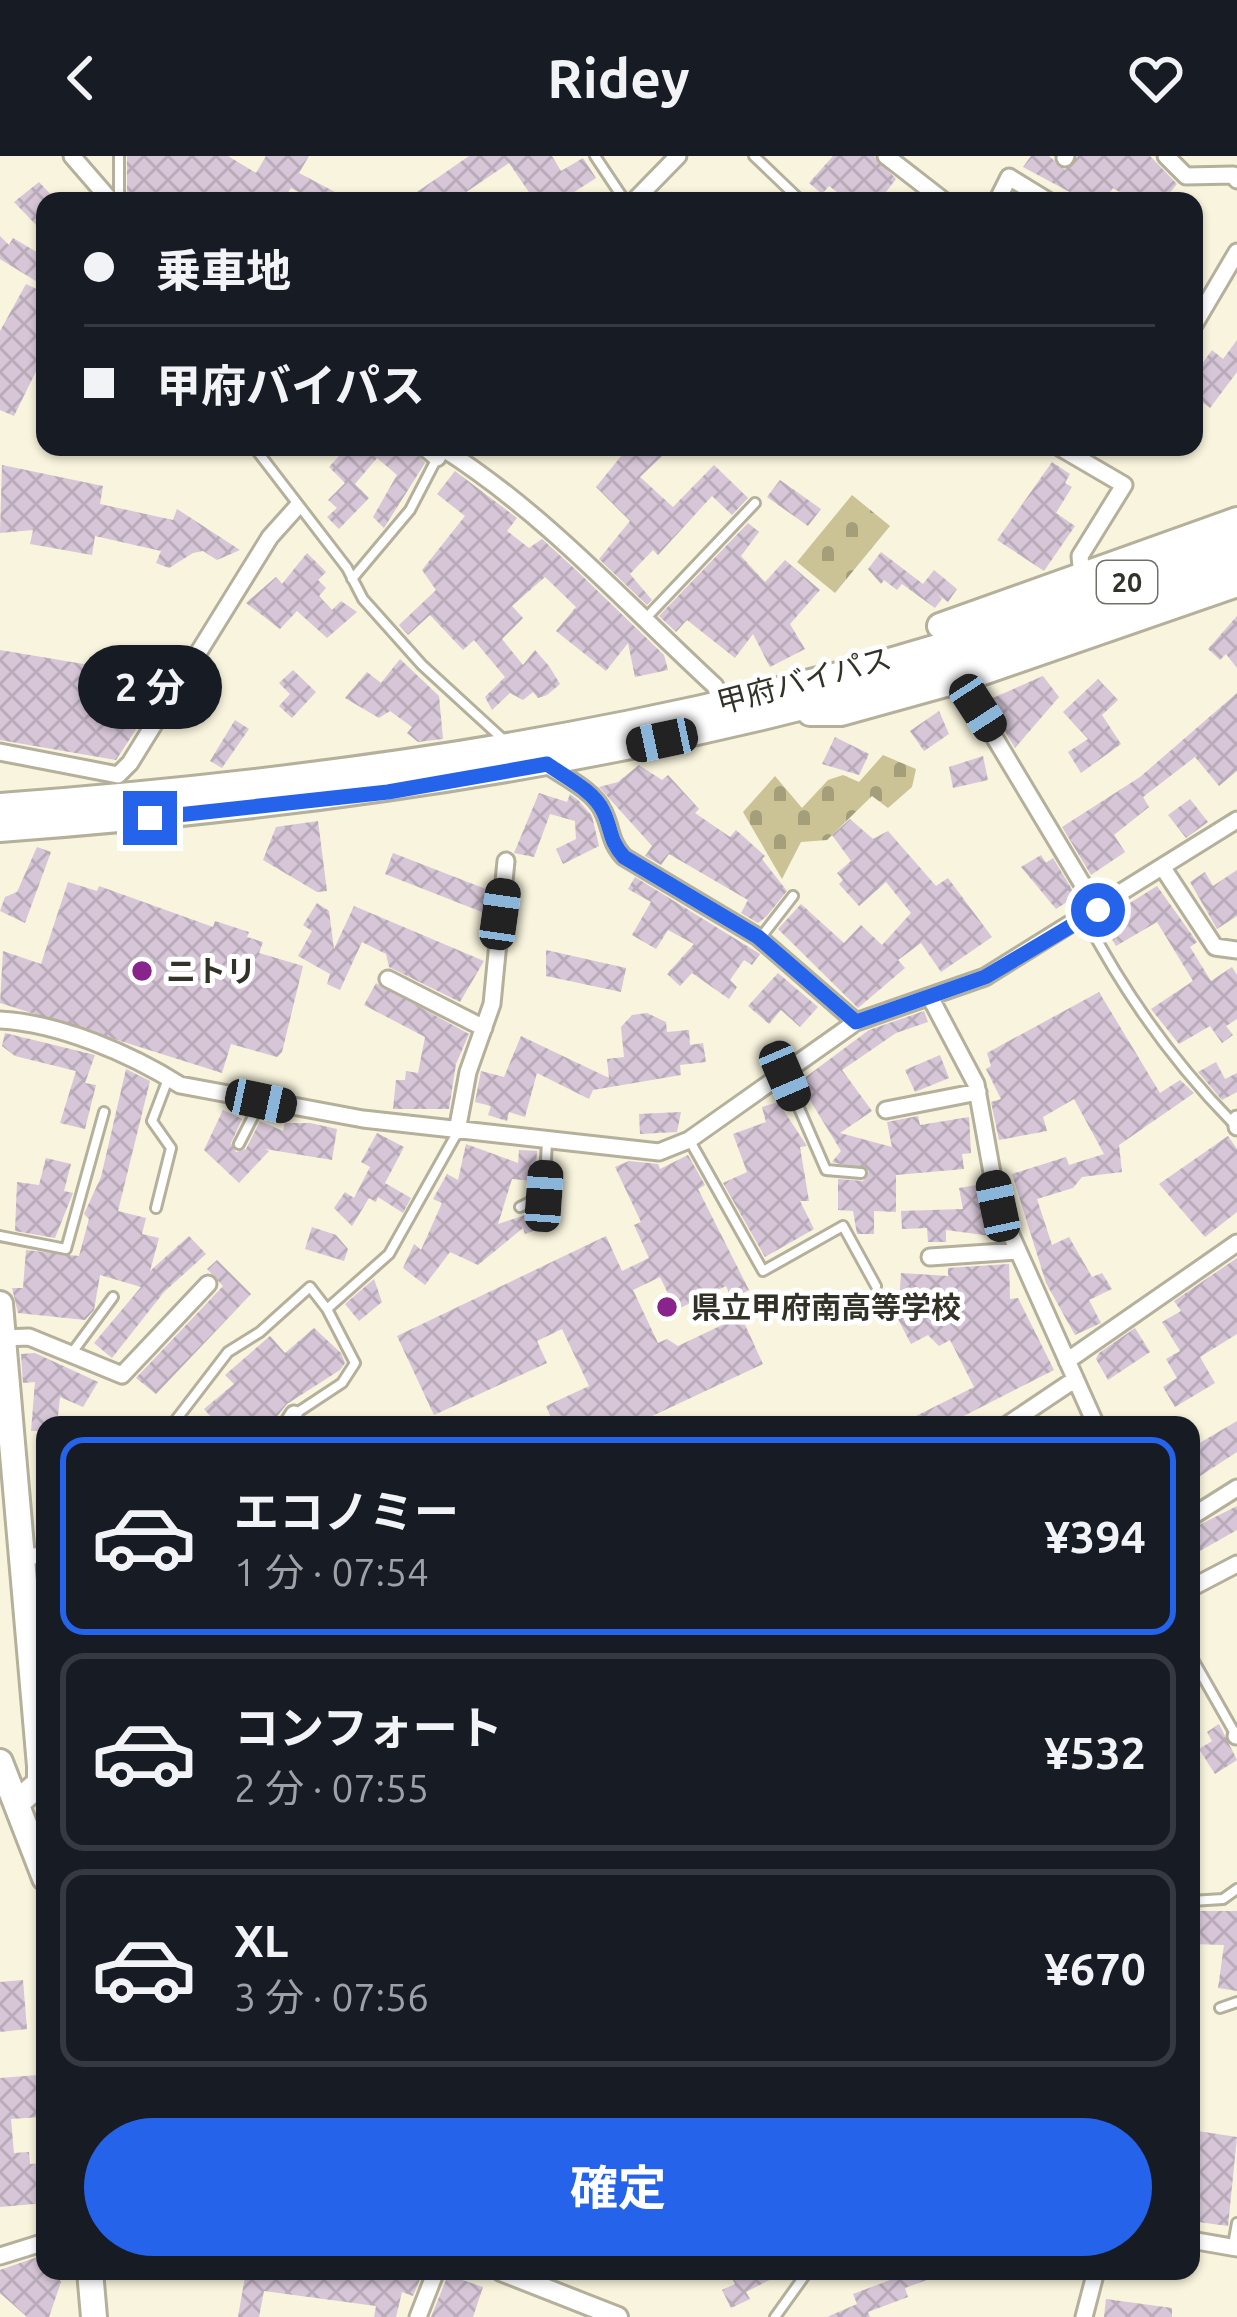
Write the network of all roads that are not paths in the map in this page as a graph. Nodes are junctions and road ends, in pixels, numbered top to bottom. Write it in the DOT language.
graph roads {
  1 [pos="72,156"];
  2 [pos="119,156"];
  3 [pos="595,156"];
  4 [pos="678,156"];
  5 [pos="754,156"];
  6 [pos="886,156"];
  7 [pos="1166,156"];
  8 [pos="1237,180"];
  9 [pos="106,192"];
  10 [pos="116,192"];
  11 [pos="619,192"];
  12 [pos="643,192"];
  13 [pos="792,192"];
  14 [pos="932,192"];
  15 [pos="1002,192"];
  16 [pos="1033,192"];
  17 [pos="1237,252"];
  18 [pos="1203,310"];
  19 [pos="260,456"];
  20 [pos="434,456"];
  21 [pos="446,456"];
  22 [pos="1074,456"];
  23 [pos="755,502"];
  24 [pos="296,508"];
  25 [pos="1237,520"];
  26 [pos="1237,541"];
  27 [pos="1237,566"];
  28 [pos="1082,577"];
  29 [pos="352,579"];
  30 [pos="1237,584"];
  31 [pos="644,620"];
  32 [pos="1020,631"];
  33 [pos="960,680"];
  34 [pos="747,698"];
  35 [pos="722,704"];
  36 [pos="781,712"];
  37 [pos="511,748"];
  38 [pos="0,752"];
  39 [pos="547,764"];
  40 [pos="0,806"];
  41 [pos="1237,820"];
  42 [pos="0,829"];
  43 [pos="506,861"];
  44 [pos="1163,868"];
  45 [pos="793,896"];
  46 [pos="1092,914"];
  47 [pos="760,939"];
  48 [pos="1237,950"];
  49 [pos="388,979"];
  50 [pos="930,997"];
  51 [pos="0,1020"];
  52 [pos="856,1022"];
  53 [pos="484,1028"];
  54 [pos="785,1076"];
  55 [pos="169,1078"];
  56 [pos="978,1091"];
  57 [pos="261,1101"];
  58 [pos="886,1110"];
  59 [pos="104,1112"];
  60 [pos="1236,1123"];
  61 [pos="458,1131"];
  62 [pos="689,1140"];
  63 [pos="547,1142"];
  64 [pos="239,1144"];
  65 [pos="861,1172"];
  66 [pos="520,1207"];
  67 [pos="156,1208"];
  68 [pos="0,1236"];
  69 [pos="1237,1243"];
  70 [pos="1018,1251"];
  71 [pos="930,1257"];
  72 [pos="208,1284"];
  73 [pos="876,1286"];
  74 [pos="113,1298"];
  75 [pos="0,1304"];
  76 [pos="327,1309"];
  77 [pos="3,1338"];
  78 [pos="71,1354"];
  79 [pos="1067,1361"];
  80 [pos="1074,1380"];
  81 [pos="179,1416"];
  82 [pos="297,1416"];
  83 [pos="1020,1416"];
  84 [pos="1092,1416"];
  85 [pos="1237,1488"];
  86 [pos="1200,1511"];
  87 [pos="34,1556"];
  88 [pos="1237,1564"];
  89 [pos="1200,1583"];
  90 [pos="36,1608"];
  91 [pos="1200,1672"];
  92 [pos="1237,1736"];
  93 [pos="0,1762"];
  94 [pos="36,1786"];
  95 [pos="18,1802"];
  96 [pos="36,1853"];
  97 [pos="1237,1889"];
  98 [pos="1200,1900"];
  99 [pos="1237,2002"];
  100 [pos="1220,2008"];
  101 [pos="1237,2223"];
  102 [pos="1200,2241"];
  103 [pos="36,2245"];
  104 [pos="1235,2247"];
  105 [pos="0,2256"];
  106 [pos="91,2280"];
  107 [pos="432,2280"];
  108 [pos="530,2280"];
  109 [pos="802,2280"];
  110 [pos="1094,2280"];
  111 [pos="94,2317"];
  112 [pos="418,2317"];
  113 [pos="618,2317"];
  114 [pos="775,2317"];
  115 [pos="1084,2317"];
  1 -- 9 [label="street"];
  2 -- 10 [label="lane"];
  3 -- 11 [label="lane"];
  4 -- 12 [label="street"];
  5 -- 13 [label="lane"];
  6 -- 14 [label="street"];
  7 -- 8 [label="street"];
  15 -- 16 [label="street"];
  17 -- 18 [label="street"];
  19 -- 24 [label="lane"];
  20 -- 29 [label="lane"];
  21 -- 31 [label="street"];
  22 -- 28 [label="street"];
  23 -- 31 [label="lane"];
  24 -- 29 [label="lane"];
  24 -- 38 [label="street"];
  25 -- 28 [label="main road"];
  26 -- 32 [label="main road, 甲府バイパス / 20"];
  27 -- 32 [label="main road, 甲府バイパス / 20"];
  28 -- 34 [label="main road"];
  29 -- 37 [label="lane"];
  30 -- 33 [label="main road"];
  31 -- 35 [label="street"];
  32 -- 34 [label="main road, 甲府バイパス / 20"];
  32 -- 36 [label="main road, 甲府バイパス / 20"];
  33 -- 36 [label="main road"];
  33 -- 46 [label="street"];
  34 -- 35 [label="main road, 甲府バイパス / 20"];
  35 -- 37 [label="main road, 甲府バイパス / 20"];
  36 -- 39 [label="main road, 甲府バイパス / 20"];
  37 -- 40 [label="main road, 甲府バイパス / 20"];
  39 -- 42 [label="main road, 甲府バイパス / 20"];
  39 -- 47 [label="street"];
  41 -- 44 [label="street"];
  43 -- 53 [label="street"];
  44 -- 46 [label="street"];
  44 -- 48 [label="street"];
  45 -- 47 [label="lane"];
  46 -- 50 [label="street"];
  46 -- 60 [label="lane"];
  47 -- 52 [label="street"];
  49 -- 53 [label="street"];
  50 -- 52 [label="street"];
  50 -- 56 [label="street"];
  51 -- 55 [label="street"];
  52 -- 54 [label="street"];
  53 -- 61 [label="street"];
  54 -- 62 [label="street"];
  54 -- 65 [label="lane"];
  55 -- 57 [label="street"];
  55 -- 67 [label="lane"];
  56 -- 58 [label="street"];
  56 -- 70 [label="street"];
  57 -- 61 [label="street"];
  57 -- 64 [label="lane"];
  59 -- 68 [label="lane"];
  61 -- 63 [label="street"];
  61 -- 76 [label="lane"];
  62 -- 63 [label="street"];
  62 -- 73 [label="lane"];
  63 -- 66 [label="lane"];
  69 -- 79 [label="street"];
  70 -- 71 [label="street"];
  70 -- 79 [label="street"];
  72 -- 78 [label="street"];
  74 -- 78 [label="lane"];
  75 -- 77 [label="main road"];
  76 -- 81 [label="lane"];
  76 -- 82 [label="lane"];
  77 -- 78 [label="street"];
  77 -- 87 [label="main road"];
  79 -- 80 [label="street"];
  80 -- 83 [label="street"];
  80 -- 84 [label="street"];
  85 -- 86 [label="street"];
  87 -- 90 [label="main road"];
  88 -- 89 [label="street"];
  91 -- 92 [label="lane"];
  93 -- 95 [label="main road"];
  94 -- 95 [label="main road"];
  95 -- 96 [label="main road"];
  97 -- 98 [label="lane"];
  99 -- 100 [label="lane"];
  101 -- 104 [label="lane"];
  102 -- 104 [label="street"];
  103 -- 105 [label="street"];
  106 -- 111 [label="main road"];
  107 -- 112 [label="street"];
  108 -- 113 [label="street"];
  109 -- 114 [label="lane"];
  110 -- 115 [label="street"];
}
